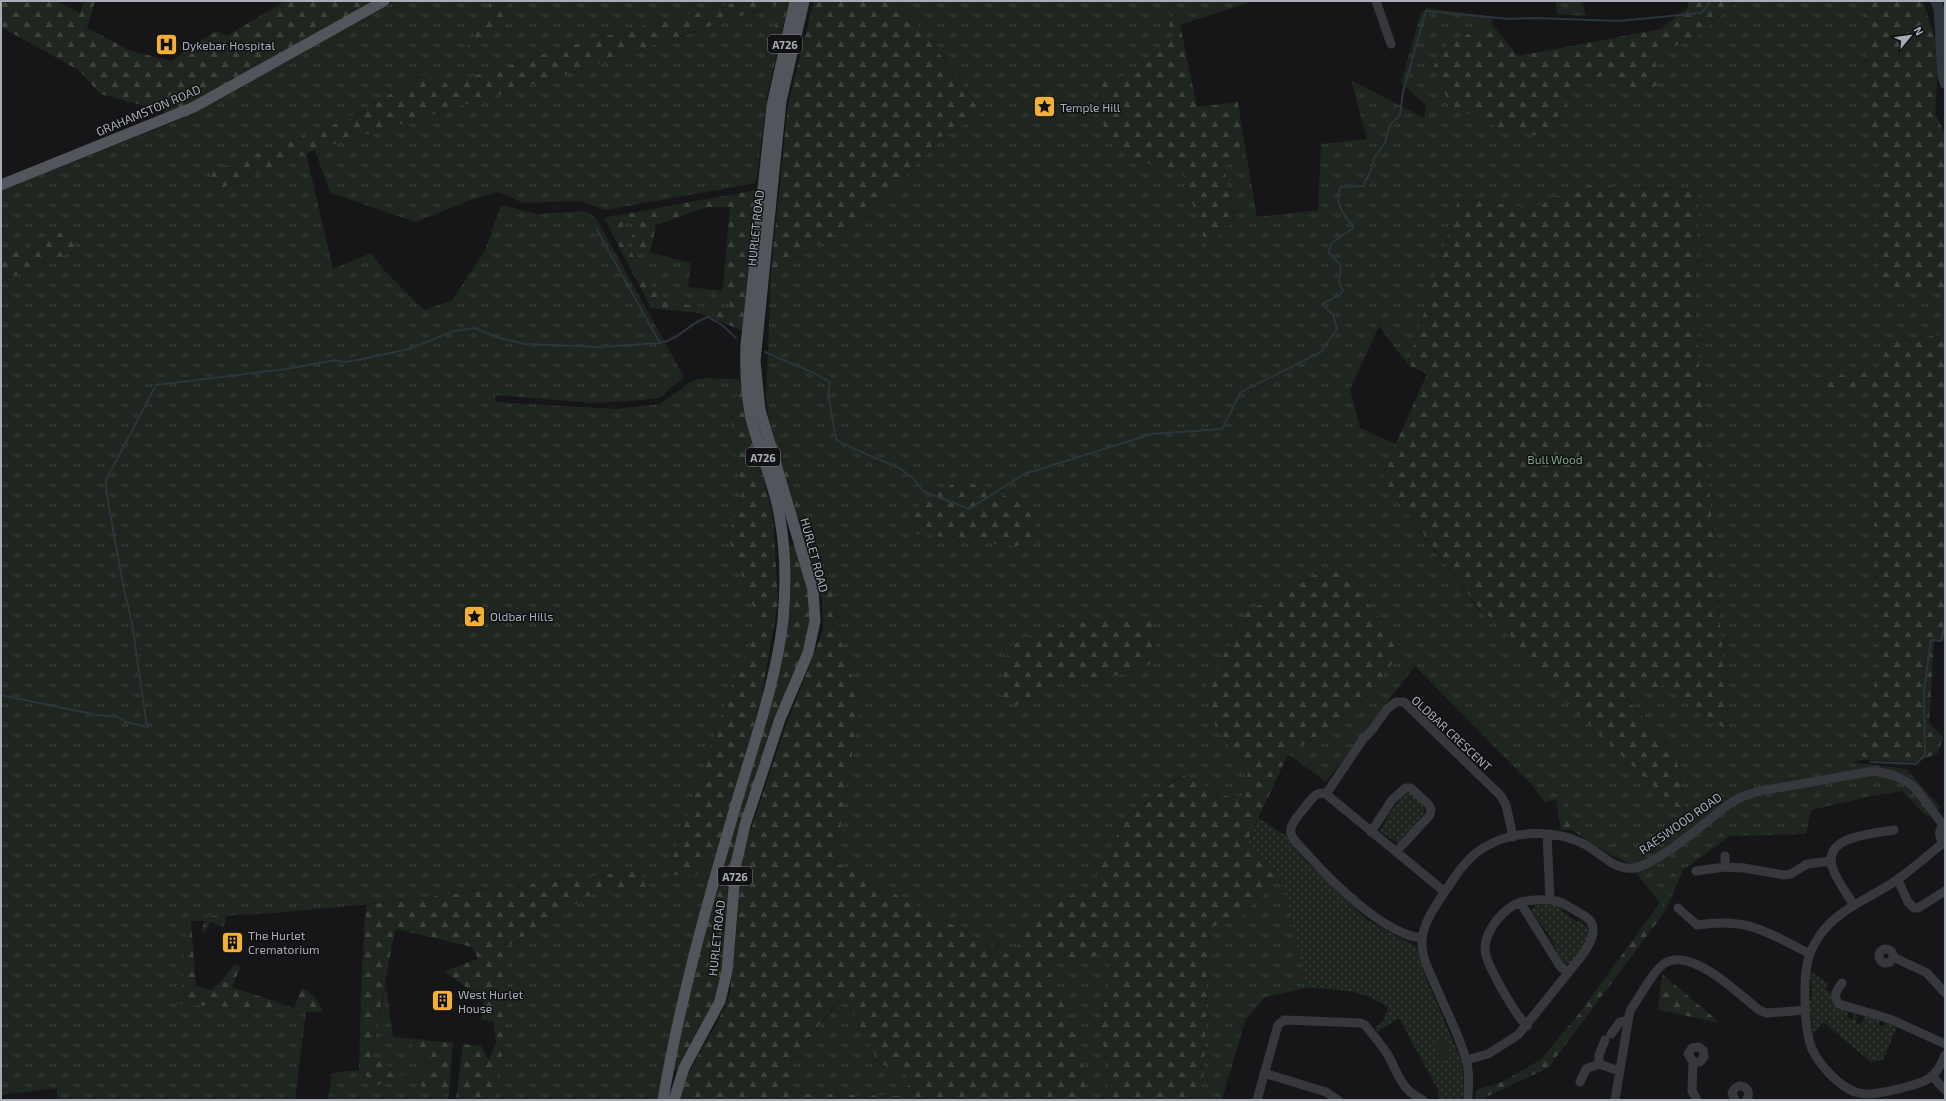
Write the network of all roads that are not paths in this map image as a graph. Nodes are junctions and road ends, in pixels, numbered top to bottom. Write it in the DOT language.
graph roads {
  1 [pos="384,1"];
  2 [pos="795,1"];
  3 [pos="804,1"];
  4 [pos="1376,1"];
  5 [pos="1391,44"];
  6 [pos="1,185"];
  7 [pos="1326,794"];
  8 [pos="1944,824"];
  9 [pos="1894,830"];
  10 [pos="1371,832"];
  11 [pos="1547,834"];
  12 [pos="1513,837"];
  13 [pos="1944,843"];
  14 [pos="1396,852"];
  15 [pos="1725,856"];
  16 [pos="1831,861"];
  17 [pos="1725,867"];
  18 [pos="1696,871"];
  19 [pos="1898,880"];
  20 [pos="1945,891"];
  21 [pos="1445,892"];
  22 [pos="1553,900"];
  23 [pos="1520,902"];
  24 [pos="1853,904"];
  25 [pos="1678,908"];
  26 [pos="1422,938"];
  27 [pos="1810,954"];
  28 [pos="1893,957"];
  29 [pos="1568,973"];
  30 [pos="1842,983"];
  31 [pos="1945,993"];
  32 [pos="1806,1010"];
  33 [pos="1628,1020"];
  34 [pos="1527,1026"];
  35 [pos="1945,1044"];
  36 [pos="1945,1055"];
  37 [pos="1466,1060"];
  38 [pos="1693,1062"];
  39 [pos="1599,1064"];
  40 [pos="1619,1071"];
  41 [pos="1264,1072"];
  42 [pos="1933,1077"];
  43 [pos="1580,1082"];
  44 [pos="1945,1090"];
  45 [pos="1882,1096"];
  46 [pos="1334,1099"];
  47 [pos="663,1100"];
  48 [pos="674,1100"];
  49 [pos="1257,1100"];
  50 [pos="1423,1100"];
  51 [pos="1468,1100"];
  52 [pos="1615,1100"];
  53 [pos="1697,1100"];
  54 [pos="1735,1100"];
  55 [pos="1746,1100"];
  1 -- 6 [label="main road, GRAHAMSTON ROAD"];
  2 -- 47 [label="main road, HURLET ROAD / A726"];
  3 -- 48 [label="main road, HURLET ROAD / A726"];
  4 -- 5 [label="street"];
  7 -- 10 [label="street"];
  7 -- 12 [label="street, OLDBAR CRESCENT"];
  7 -- 26 [label="street"];
  8 -- 11 [label="street, RAESWOOD ROAD"];
  8 -- 13 [label="street"];
  9 -- 16 [label="street"];
  10 -- 14 [label="street"];
  10 -- 14 [label="street"];
  11 -- 12 [label="street, RAESWOOD ROAD"];
  11 -- 22 [label="street"];
  12 -- 21 [label="street, RAESWOOD ROAD"];
  13 -- 19 [label="street"];
  14 -- 21 [label="street"];
  15 -- 17 [label="street"];
  16 -- 17 [label="street"];
  16 -- 24 [label="street"];
  17 -- 18 [label="street"];
  19 -- 20 [label="street"];
  19 -- 24 [label="street"];
  21 -- 26 [label="street, RAESWOOD ROAD"];
  22 -- 23 [label="street"];
  22 -- 29 [label="street"];
  23 -- 29 [label="street"];
  23 -- 34 [label="street"];
  24 -- 27 [label="street"];
  25 -- 27 [label="street"];
  26 -- 37 [label="street, RAESWOOD ROAD"];
  27 -- 32 [label="street"];
  28 -- 31 [label="street"];
  29 -- 34 [label="street"];
  30 -- 35 [label="street"];
  32 -- 33 [label="street"];
  32 -- 45 [label="street"];
  33 -- 39 [label="street"];
  33 -- 40 [label="street"];
  34 -- 37 [label="street"];
  36 -- 42 [label="street"];
  37 -- 51 [label="street, RAESWOOD ROAD"];
  38 -- 53 [label="street"];
  39 -- 40 [label="street"];
  39 -- 43 [label="street"];
  40 -- 52 [label="street"];
  41 -- 46 [label="street"];
  41 -- 49 [label="street"];
  41 -- 50 [label="street"];
  42 -- 44 [label="street"];
  42 -- 45 [label="street"];
  54 -- 55 [label="street"];
}
